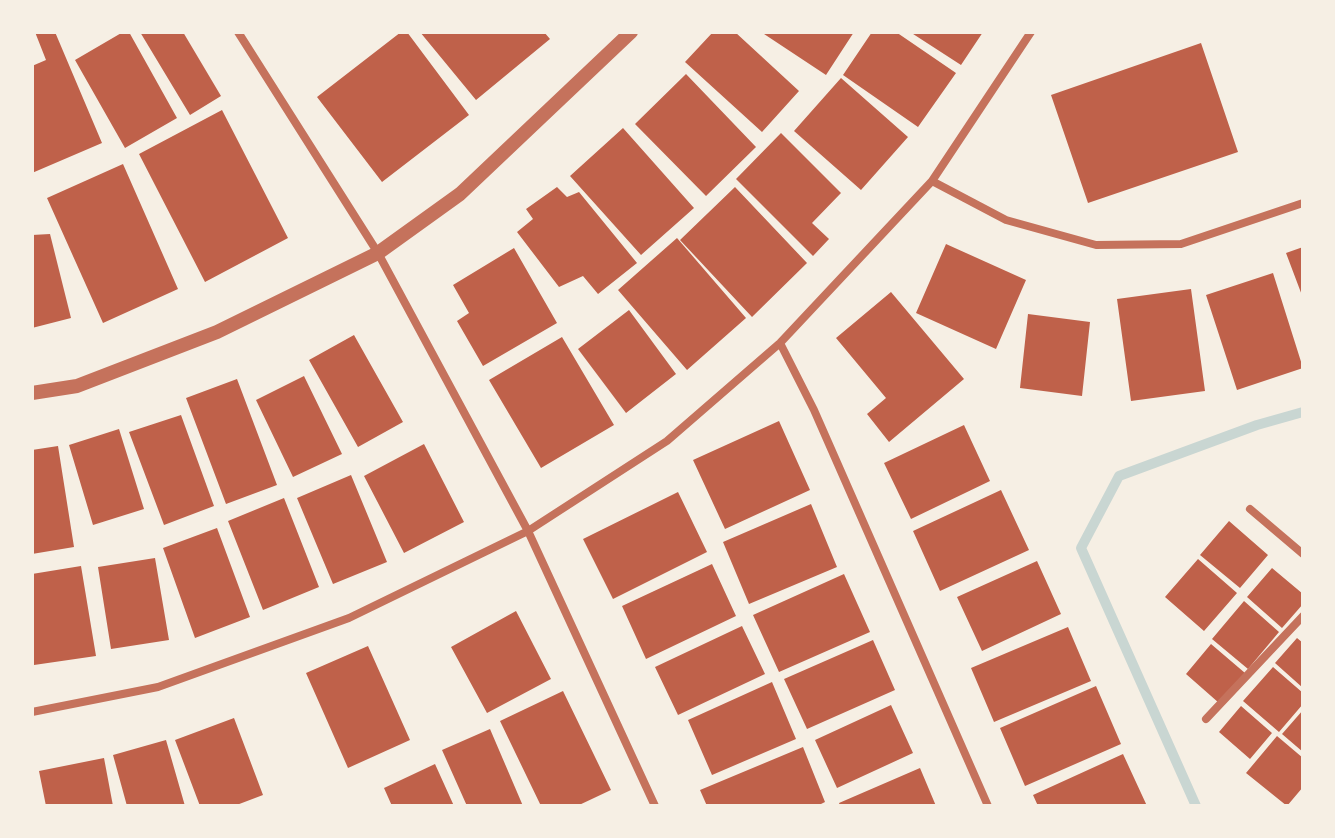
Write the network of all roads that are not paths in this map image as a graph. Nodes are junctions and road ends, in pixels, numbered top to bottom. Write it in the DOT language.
graph roads {
  1 [pos="238,32"];
  2 [pos="631,32"];
  3 [pos="1031,32"];
  4 [pos="932,181"];
  5 [pos="1303,203"];
  6 [pos="378,253"];
  7 [pos="780,343"];
  8 [pos="32,393"];
  9 [pos="1250,509"];
  10 [pos="528,531"];
  11 [pos="1303,554"];
  12 [pos="1303,616"];
  13 [pos="32,712"];
  14 [pos="1206,719"];
  15 [pos="655,806"];
  16 [pos="988,806"];
  1 -- 6 [label="street"];
  2 -- 6 [label="street"];
  3 -- 4 [label="street"];
  4 -- 5 [label="street"];
  4 -- 7 [label="street"];
  6 -- 8 [label="street"];
  6 -- 10 [label="street"];
  7 -- 10 [label="street"];
  7 -- 16 [label="street"];
  9 -- 11 [label="street"];
  10 -- 13 [label="street"];
  10 -- 15 [label="street"];
  12 -- 14 [label="street"];
}
